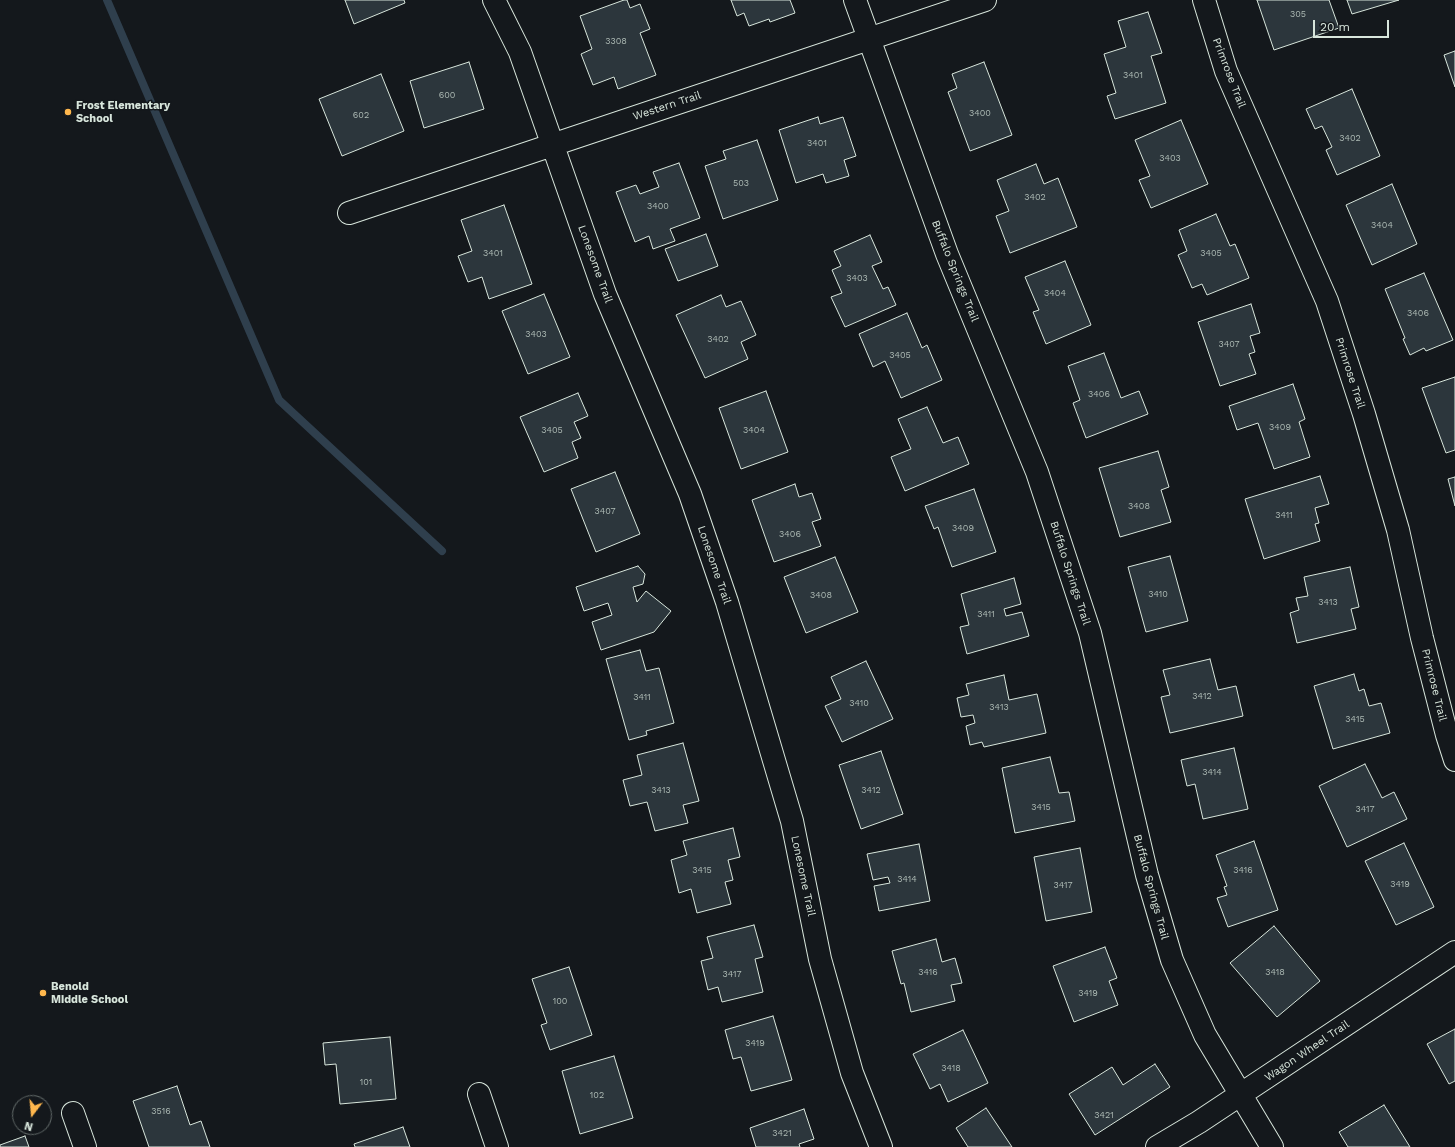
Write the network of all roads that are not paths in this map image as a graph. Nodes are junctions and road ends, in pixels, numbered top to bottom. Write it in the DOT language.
graph roads {
  1 [pos="494,0"];
  2 [pos="854,0"];
  3 [pos="984,0"];
  4 [pos="1204,0"];
  5 [pos="868,39"];
  6 [pos="551,144"];
  7 [pos="349,213"];
  8 [pos="1455,760"];
  9 [pos="1455,952"];
  10 [pos="479,1094"];
  11 [pos="1240,1095"];
  12 [pos="74,1113"];
  13 [pos="85,1147"];
  14 [pos="497,1147"];
  15 [pos="881,1147"];
  16 [pos="1157,1147"];
  17 [pos="1272,1147"];
  1 -- 6 [label="street, Lonesome Trail"];
  2 -- 5 [label="street, Buffalo Springs Trail"];
  3 -- 5 [label="street, Western Trail"];
  4 -- 8 [label="street, Primrose Trail"];
  5 -- 6 [label="street, Western Trail"];
  5 -- 11 [label="street, Buffalo Springs Trail"];
  6 -- 7 [label="street, Western Trail"];
  6 -- 15 [label="street, Lonesome Trail"];
  9 -- 11 [label="street, Wagon Wheel Trail"];
  10 -- 14 [label="street"];
  11 -- 16 [label="street, Wagon Wheel Trail"];
  11 -- 17 [label="street, Buffalo Springs Trail"];
  12 -- 13 [label="street"];
}
